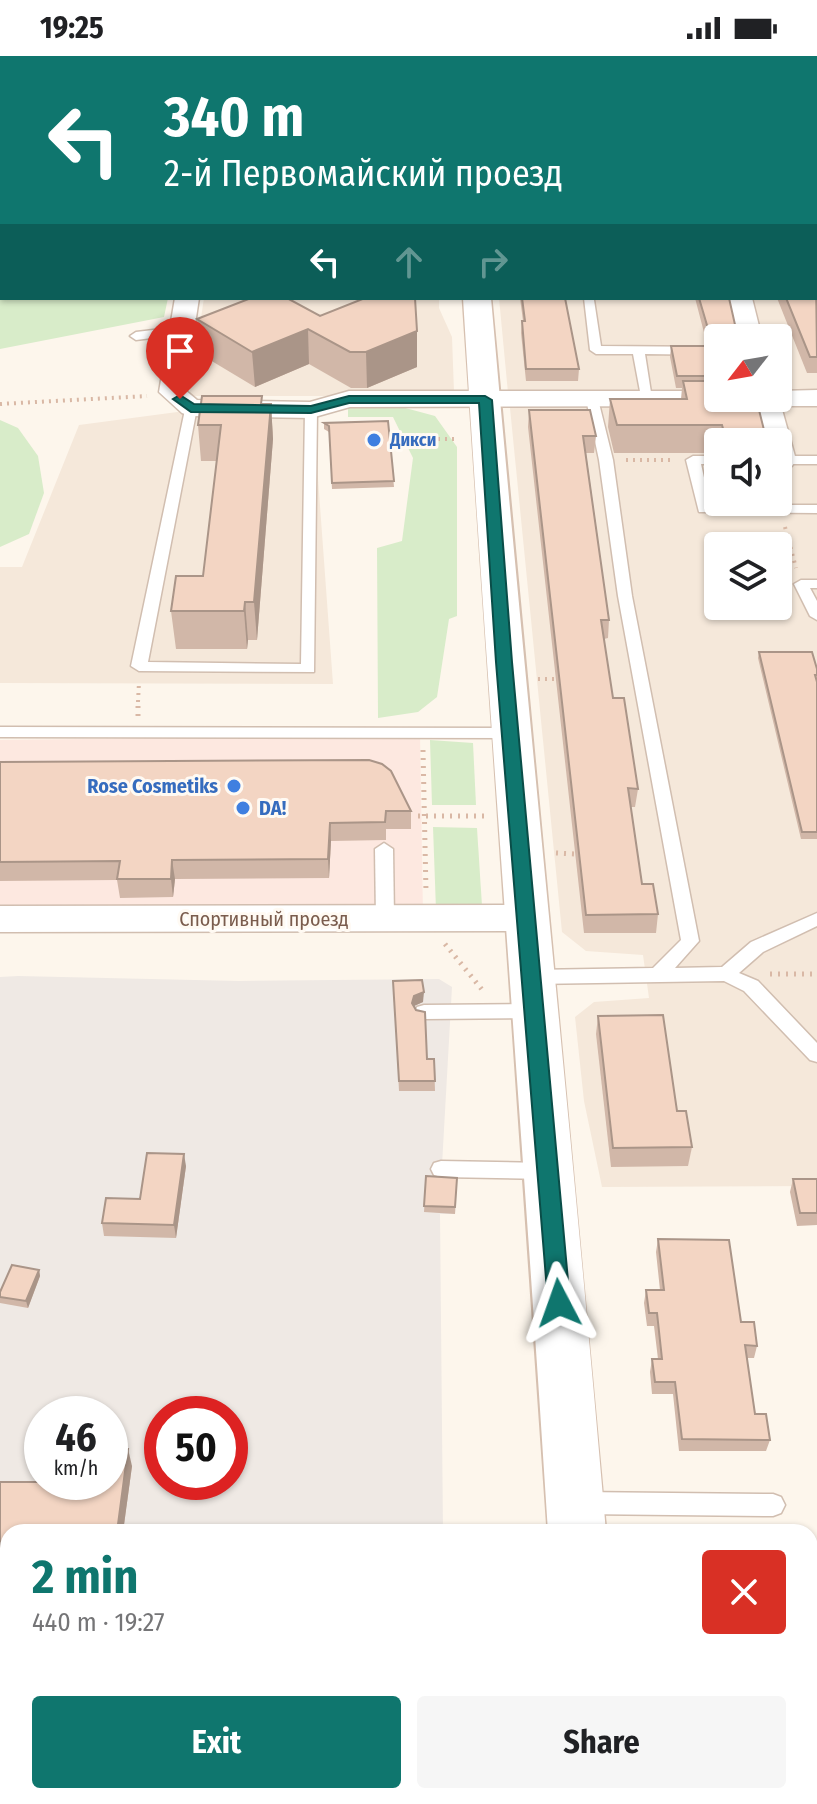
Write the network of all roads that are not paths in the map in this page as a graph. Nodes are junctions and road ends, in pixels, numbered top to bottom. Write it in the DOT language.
graph roads {
  1 [pos="187,300"];
  2 [pos="477,300"];
  3 [pos="588,300"];
  4 [pos="740,300"];
  5 [pos="746,324"];
  6 [pos="179,331"];
  7 [pos="136,336"];
  8 [pos="638,350"];
  9 [pos="704,351"];
  10 [pos="792,398"];
  11 [pos="817,398"];
  12 [pos="592,399"];
  13 [pos="646,399"];
  14 [pos="704,399"];
  15 [pos="181,400"];
  16 [pos="485,400"];
  17 [pos="311,410"];
  18 [pos="704,460"];
  19 [pos="792,460"];
  20 [pos="817,460"];
  21 [pos="704,509"];
  22 [pos="792,509"];
  23 [pos="817,509"];
  24 [pos="809,584"];
  25 [pos="817,616"];
  26 [pos="0,732"];
  27 [pos="512,733"];
  28 [pos="384,849"];
  29 [pos="527,918"];
  30 [pos="0,919"];
  31 [pos="385,919"];
  32 [pos="817,919"];
  33 [pos="726,974"];
  34 [pos="658,975"];
  35 [pos="522,1000"];
  36 [pos="424,1012"];
  37 [pos="817,1055"];
  38 [pos="441,1169"];
  39 [pos="550,1171"];
  40 [pos="773,1505"];
  41 [pos="575,1517"];
  1 -- 6 [label="street"];
  2 -- 16 [label="main road"];
  3 -- 8 [label="lane"];
  4 -- 5 [label="street"];
  6 -- 7 [label="lane"];
  6 -- 15 [label="street"];
  8 -- 9 [label="lane"];
  8 -- 13 [label="lane"];
  10 -- 11 [label="street"];
  12 -- 13 [label="street"];
  12 -- 16 [label="street"];
  12 -- 34 [label="lane"];
  13 -- 14 [label="street"];
  15 -- 17 [label="street"];
  15 -- 17 [label="lane"];
  16 -- 17 [label="street"];
  16 -- 27 [label="main road"];
  18 -- 21 [label="lane"];
  19 -- 20 [label="lane"];
  22 -- 23 [label="lane"];
  24 -- 25 [label="lane"];
  26 -- 27 [label="lane"];
  27 -- 29 [label="main road"];
  28 -- 31 [label="lane"];
  29 -- 31 [label="street, Спортивный проезд"];
  29 -- 35 [label="main road"];
  30 -- 31 [label="street, Спортивный проезд"];
  32 -- 33 [label="lane"];
  33 -- 34 [label="lane"];
  33 -- 37 [label="lane"];
  34 -- 35 [label="lane"];
  35 -- 36 [label="lane"];
  35 -- 39 [label="main road"];
  38 -- 39 [label="lane"];
  39 -- 41 [label="main road"];
  40 -- 41 [label="lane"];
}
